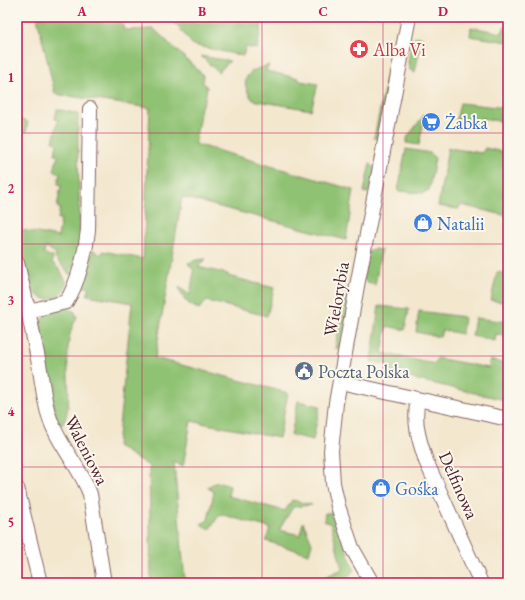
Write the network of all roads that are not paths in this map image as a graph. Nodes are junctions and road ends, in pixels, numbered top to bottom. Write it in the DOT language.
graph roads {
  1 [pos="409,17"];
  2 [pos="90,109"];
  3 [pos="17,263"];
  4 [pos="29,310"];
  5 [pos="340,382"];
  6 [pos="418,400"];
  7 [pos="508,419"];
  8 [pos="17,488"];
  9 [pos="40,583"];
  10 [pos="104,583"];
  11 [pos="372,583"];
  12 [pos="481,583"];
  1 -- 5 [label="street, Wielorybia"];
  2 -- 4 [label="street"];
  3 -- 4 [label="street, Waleniowa"];
  4 -- 10 [label="street, Waleniowa"];
  5 -- 6 [label="street"];
  5 -- 11 [label="street, Wielorybia"];
  6 -- 7 [label="street"];
  6 -- 12 [label="street, Delfinowa"];
  8 -- 9 [label="street"];
}
